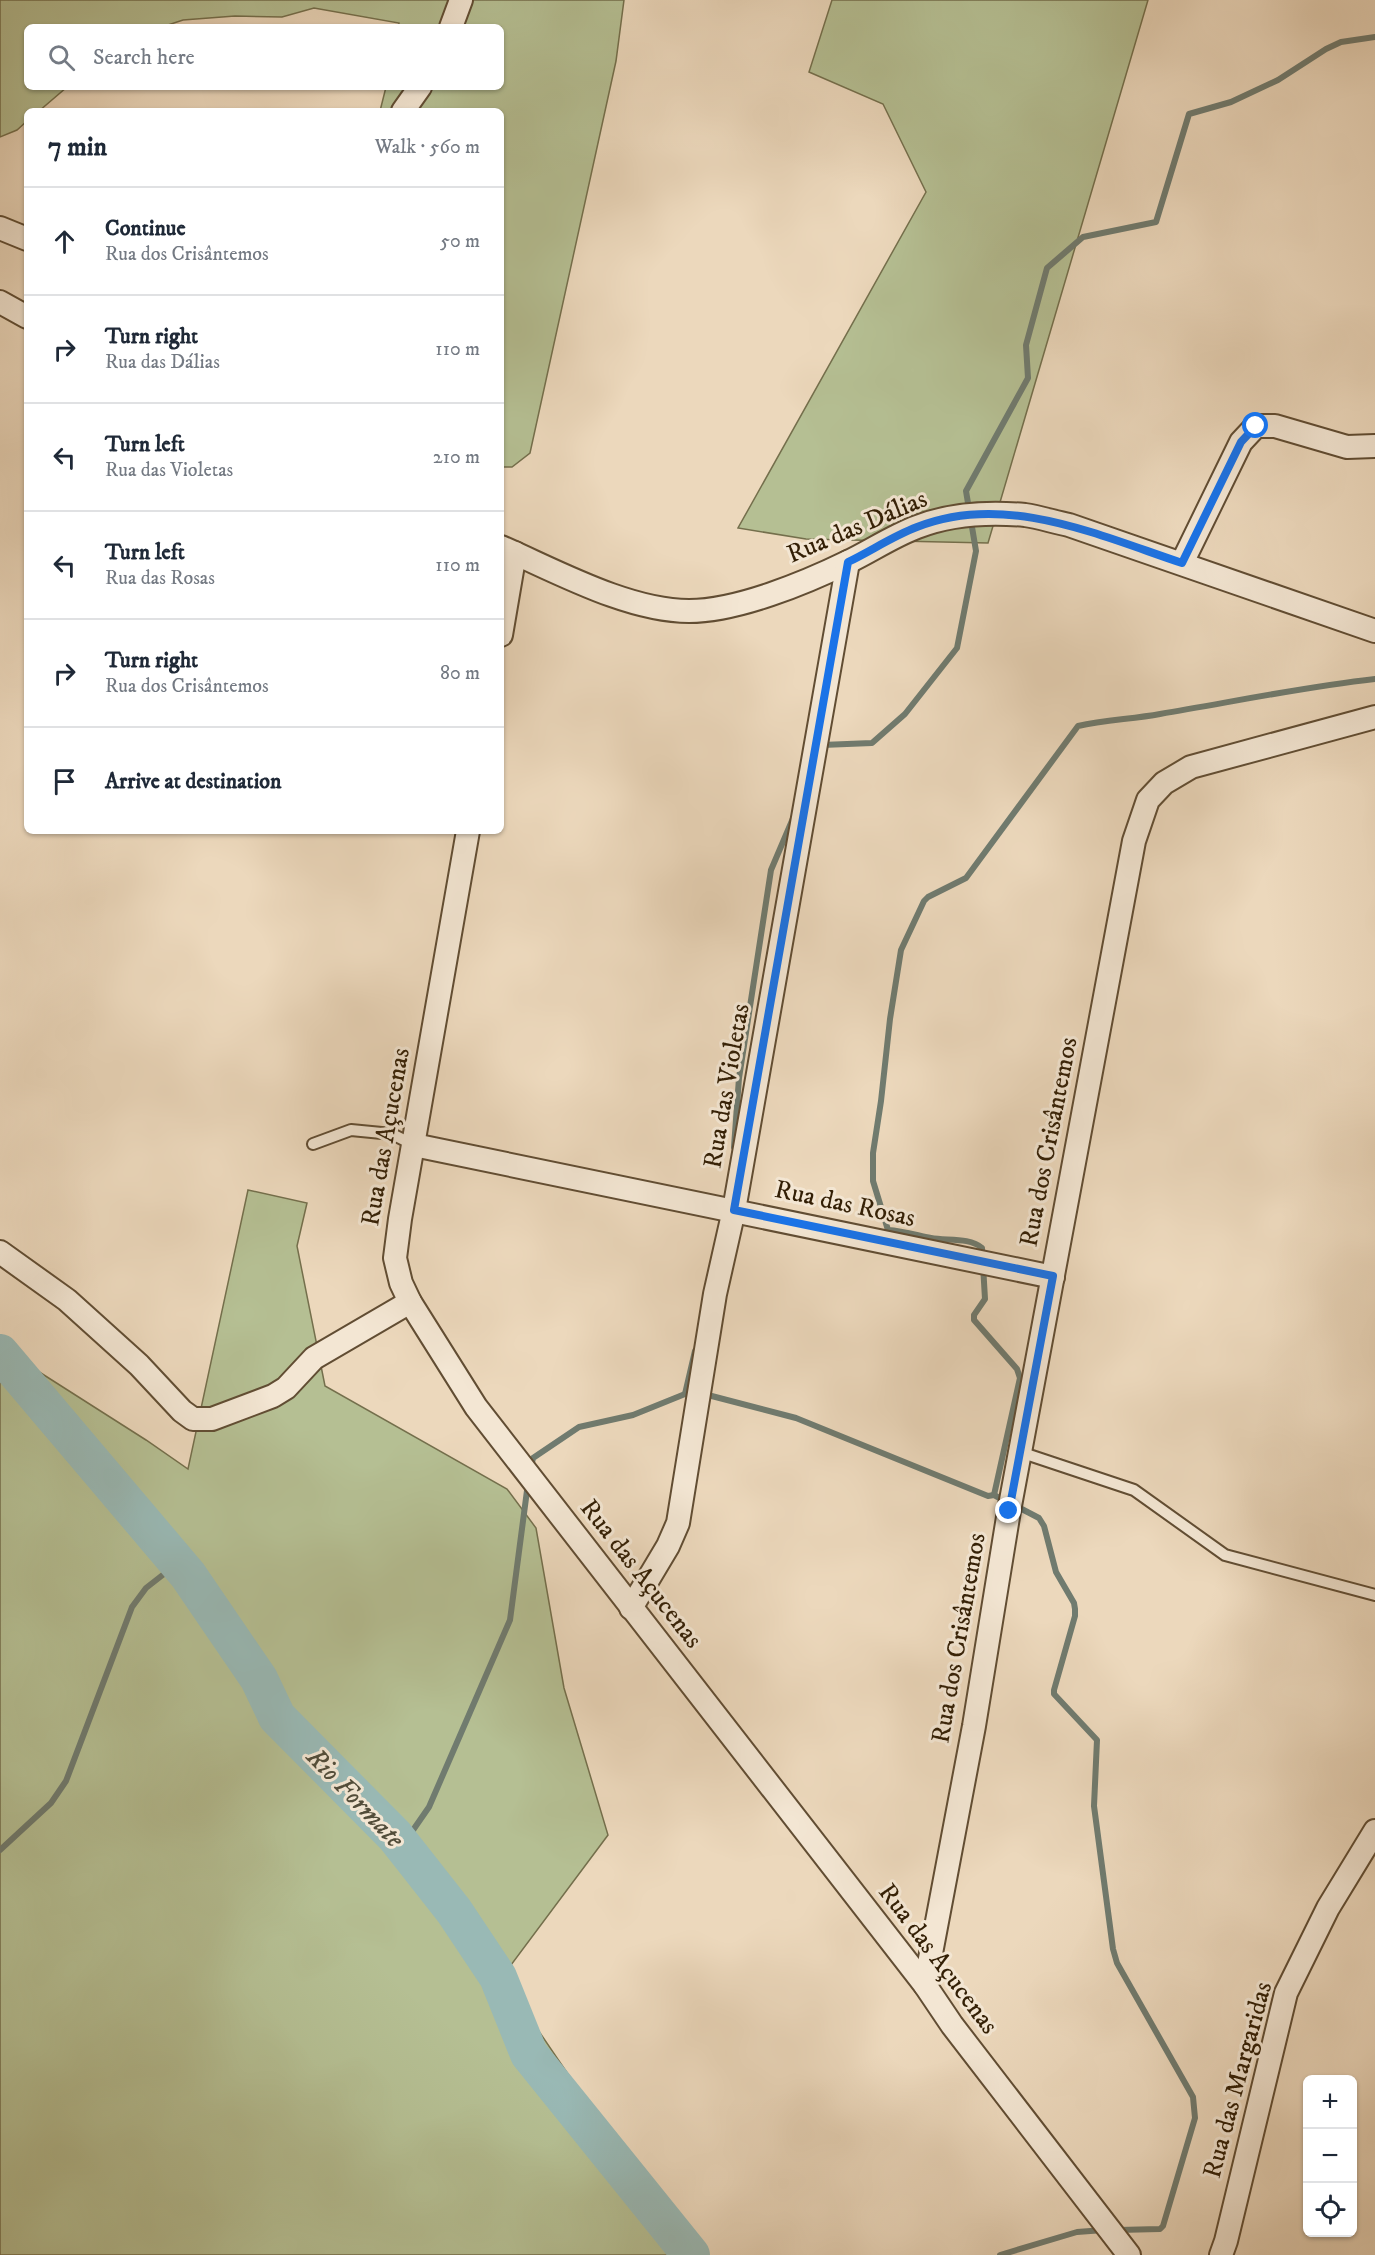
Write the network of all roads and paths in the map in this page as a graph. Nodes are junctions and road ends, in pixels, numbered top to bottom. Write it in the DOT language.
graph roads {
  1 [pos="461,0"];
  2 [pos="452,24"];
  3 [pos="0,228"];
  4 [pos="24,237"];
  5 [pos="0,302"];
  6 [pos="24,315"];
  7 [pos="1375,446"];
  8 [pos="508,550"];
  9 [pos="848,562"];
  10 [pos="1182,563"];
  11 [pos="504,599"];
  12 [pos="1375,631"];
  13 [pos="1375,717"];
  14 [pos="467,834"];
  15 [pos="313,1144"];
  16 [pos="414,1145"];
  17 [pos="734,1210"];
  18 [pos="0,1252"];
  19 [pos="1053,1276"];
  20 [pos="410,1302"];
  21 [pos="1020,1452"];
  22 [pos="1375,1595"];
  23 [pos="631,1608"];
  24 [pos="1375,1831"];
  25 [pos="925,1985"];
  26 [pos="1129,2255"];
  27 [pos="1221,2255"];
  1 -- 2 [label="street"];
  3 -- 4 [label="street"];
  5 -- 6 [label="street"];
  7 -- 10 [label="street"];
  8 -- 9 [label="street, Rua das Dálias"];
  8 -- 11 [label="street"];
  9 -- 10 [label="street, Rua das Dálias"];
  9 -- 17 [label="street, Rua das Violetas"];
  10 -- 12 [label="street, Rua das Dálias"];
  13 -- 19 [label="street, Rua dos Crisântemos"];
  14 -- 16 [label="street, Rua das Açucenas"];
  15 -- 16 [label="lane"];
  16 -- 17 [label="street, Rua das Rosas"];
  16 -- 20 [label="street, Rua das Açucenas"];
  17 -- 19 [label="street, Rua das Rosas"];
  17 -- 23 [label="street, Rua das Violetas"];
  18 -- 20 [label="street"];
  19 -- 21 [label="street, Rua dos Crisântemos"];
  20 -- 23 [label="street, Rua das Açucenas"];
  21 -- 22 [label="lane"];
  21 -- 25 [label="street, Rua dos Crisântemos"];
  23 -- 25 [label="street, Rua das Açucenas"];
  24 -- 27 [label="street, Rua das Margaridas"];
  25 -- 26 [label="street, Rua das Açucenas"];
}
